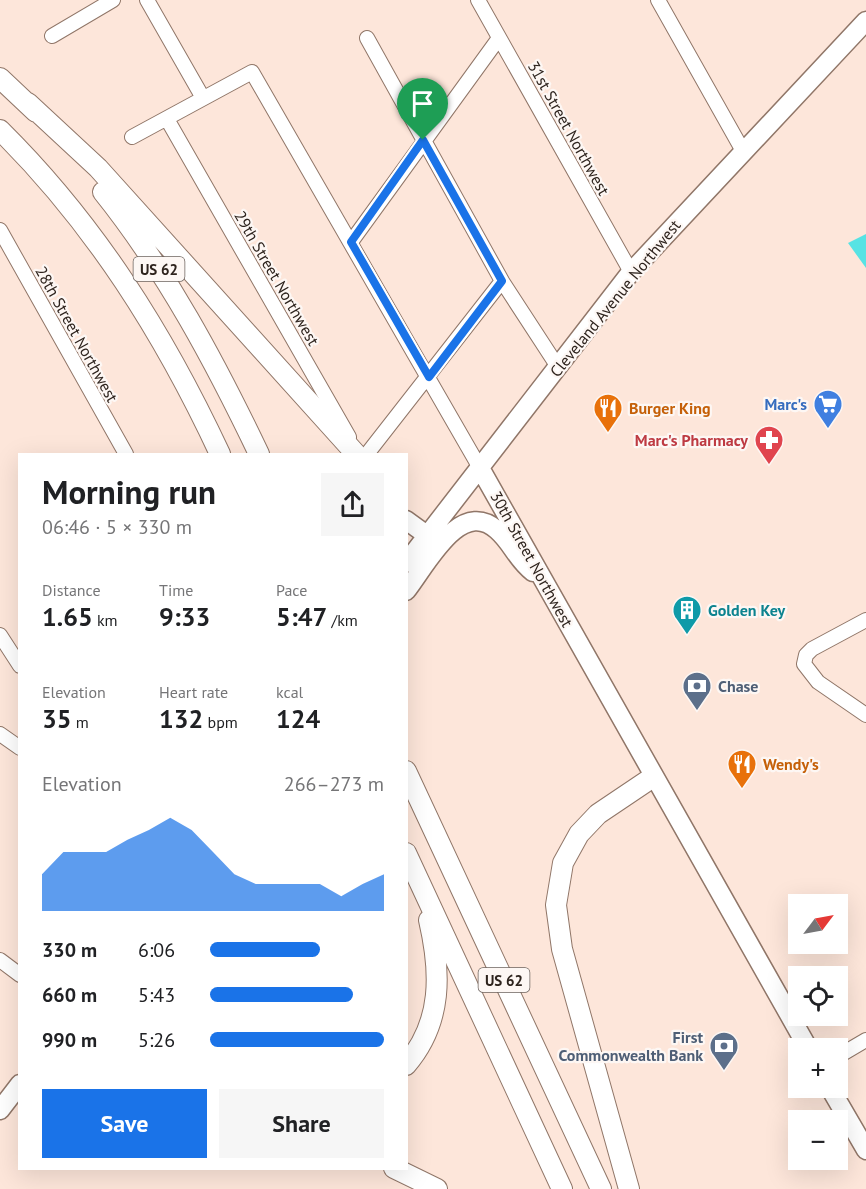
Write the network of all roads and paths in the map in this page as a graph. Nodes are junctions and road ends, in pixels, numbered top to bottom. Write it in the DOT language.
graph roads {
  1 [pos="113,0"];
  2 [pos="147,0"];
  3 [pos="478,0"];
  4 [pos="658,0"];
  5 [pos="866,21"];
  6 [pos="52,36"];
  7 [pos="367,38"];
  8 [pos="500,38"];
  9 [pos="0,78"];
  10 [pos="203,98"];
  11 [pos="28,103"];
  12 [pos="167,119"];
  13 [pos="0,130"];
  14 [pos="132,137"];
  15 [pos="423,140"];
  16 [pos="743,151"];
  17 [pos="0,230"];
  18 [pos="351,242"];
  19 [pos="631,272"];
  20 [pos="502,281"];
  21 [pos="558,367"];
  22 [pos="429,377"];
  23 [pos="125,453"];
  24 [pos="220,453"];
  25 [pos="258,453"];
  26 [pos="356,453"];
  27 [pos="356,453"];
  28 [pos="368,453"];
  29 [pos="480,468"];
  30 [pos="408,521"];
  31 [pos="428,536"];
  32 [pos="408,561"];
  33 [pos="544,581"];
  34 [pos="408,588"];
  35 [pos="866,620"];
  36 [pos="0,635"];
  37 [pos="18,663"];
  38 [pos="866,715"];
  39 [pos="0,734"];
  40 [pos="18,747"];
  41 [pos="408,775"];
  42 [pos="653,777"];
  43 [pos="408,857"];
  44 [pos="415,871"];
  45 [pos="0,960"];
  46 [pos="18,974"];
  47 [pos="802,1038"];
  48 [pos="866,1040"];
  49 [pos="848,1051"];
  50 [pos="408,1062"];
  51 [pos="18,1087"];
  52 [pos="836,1098"];
  53 [pos="0,1110"];
  54 [pos="866,1150"];
  55 [pos="398,1170"];
  56 [pos="437,1189"];
  57 [pos="562,1189"];
  58 [pos="601,1189"];
  59 [pos="629,1189"];
  1 -- 6 [label="street"];
  2 -- 10 [label="street"];
  3 -- 8 [label="street, 31st Street Northwest"];
  4 -- 16 [label="street"];
  5 -- 16 [label="main road, Cleveland Avenue Northwest"];
  7 -- 15 [label="street"];
  8 -- 15 [label="street"];
  8 -- 19 [label="street, 31st Street Northwest"];
  9 -- 11 [label="highway, US 62"];
  10 -- 12 [label="street"];
  10 -- 18 [label="street, 30th Street Northwest"];
  11 -- 25 [label="highway, US 62"];
  11 -- 26 [label="highway"];
  12 -- 14 [label="street"];
  12 -- 27 [label="street, 29th Street Northwest"];
  13 -- 24 [label="highway, US 62"];
  15 -- 18 [label="street"];
  15 -- 20 [label="street"];
  16 -- 19 [label="main road, Cleveland Avenue Northwest"];
  17 -- 23 [label="street, 28th Street Northwest"];
  18 -- 22 [label="street, 30th Street Northwest"];
  19 -- 21 [label="main road, Cleveland Avenue Northwest"];
  20 -- 21 [label="street"];
  20 -- 22 [label="street"];
  21 -- 29 [label="main road, Cleveland Avenue Northwest"];
  22 -- 28 [label="street"];
  22 -- 29 [label="street, 30th Street Northwest"];
  29 -- 31 [label="main road, Cleveland Avenue Northwest"];
  29 -- 33 [label="main road, 30th Street Northwest"];
  30 -- 31 [label="main road"];
  31 -- 32 [label="main road, Cleveland Avenue Northwest"];
  33 -- 34 [label="main road"];
  33 -- 42 [label="main road, 30th Street Northwest"];
  35 -- 38 [label="street"];
  36 -- 37 [label="street"];
  39 -- 40 [label="street"];
  41 -- 58 [label="highway, US 62"];
  42 -- 47 [label="main road, 30th Street Northwest"];
  42 -- 59 [label="highway"];
  43 -- 44 [label="highway, US 62"];
  44 -- 50 [label="highway"];
  44 -- 57 [label="highway, US 62"];
  45 -- 46 [label="street"];
  48 -- 49 [label="street"];
  51 -- 53 [label="main road"];
  52 -- 54 [label="main road"];
  55 -- 56 [label="highway"];
}
